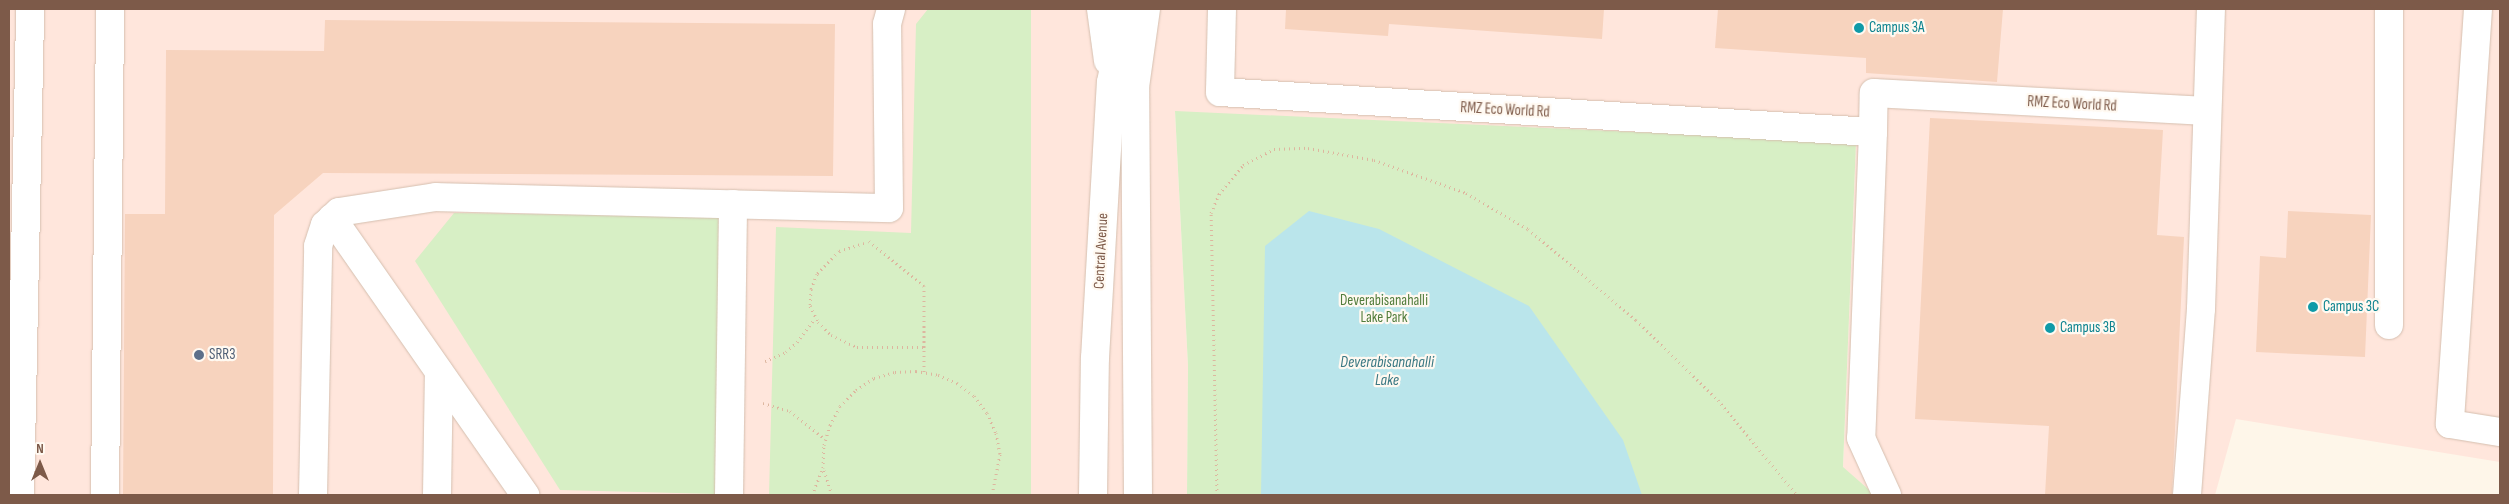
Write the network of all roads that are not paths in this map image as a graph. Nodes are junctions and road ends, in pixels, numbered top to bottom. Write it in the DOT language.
graph roads {
  1 [pos="30,9"];
  2 [pos="110,9"];
  3 [pos="891,9"];
  4 [pos="1101,9"];
  5 [pos="1126,9"];
  6 [pos="1146,9"];
  7 [pos="1164,9"];
  8 [pos="1222,9"];
  9 [pos="2211,9"];
  10 [pos="2389,9"];
  11 [pos="2478,9"];
  12 [pos="1123,85"];
  13 [pos="2207,112"];
  14 [pos="1873,132"];
  15 [pos="734,204"];
  16 [pos="332,218"];
  17 [pos="2389,325"];
  18 [pos="439,372"];
  19 [pos="2500,432"];
  20 [pos="20,495"];
  21 [pos="105,495"];
  22 [pos="314,495"];
  23 [pos="437,495"];
  24 [pos="525,495"];
  25 [pos="729,495"];
  26 [pos="1093,495"];
  27 [pos="1138,495"];
  28 [pos="1887,495"];
  29 [pos="2187,495"];
  1 -- 20 [label="street"];
  2 -- 21 [label="street"];
  3 -- 15 [label="street"];
  4 -- 12 [label="street"];
  5 -- 12 [label="street, Central Avenue"];
  6 -- 12 [label="street, Central Avenue"];
  7 -- 12 [label="street"];
  8 -- 14 [label="street, RMZ Eco World Rd"];
  9 -- 13 [label="street"];
  10 -- 17 [label="street"];
  11 -- 19 [label="street"];
  12 -- 26 [label="street, Central Avenue"];
  12 -- 27 [label="street, Central Avenue"];
  13 -- 14 [label="street, RMZ Eco World Rd"];
  13 -- 29 [label="street"];
  14 -- 28 [label="street, RMZ Eco World Rd"];
  15 -- 16 [label="street"];
  15 -- 25 [label="street"];
  16 -- 18 [label="street"];
  16 -- 22 [label="street"];
  18 -- 23 [label="street"];
  18 -- 24 [label="street"];
}
